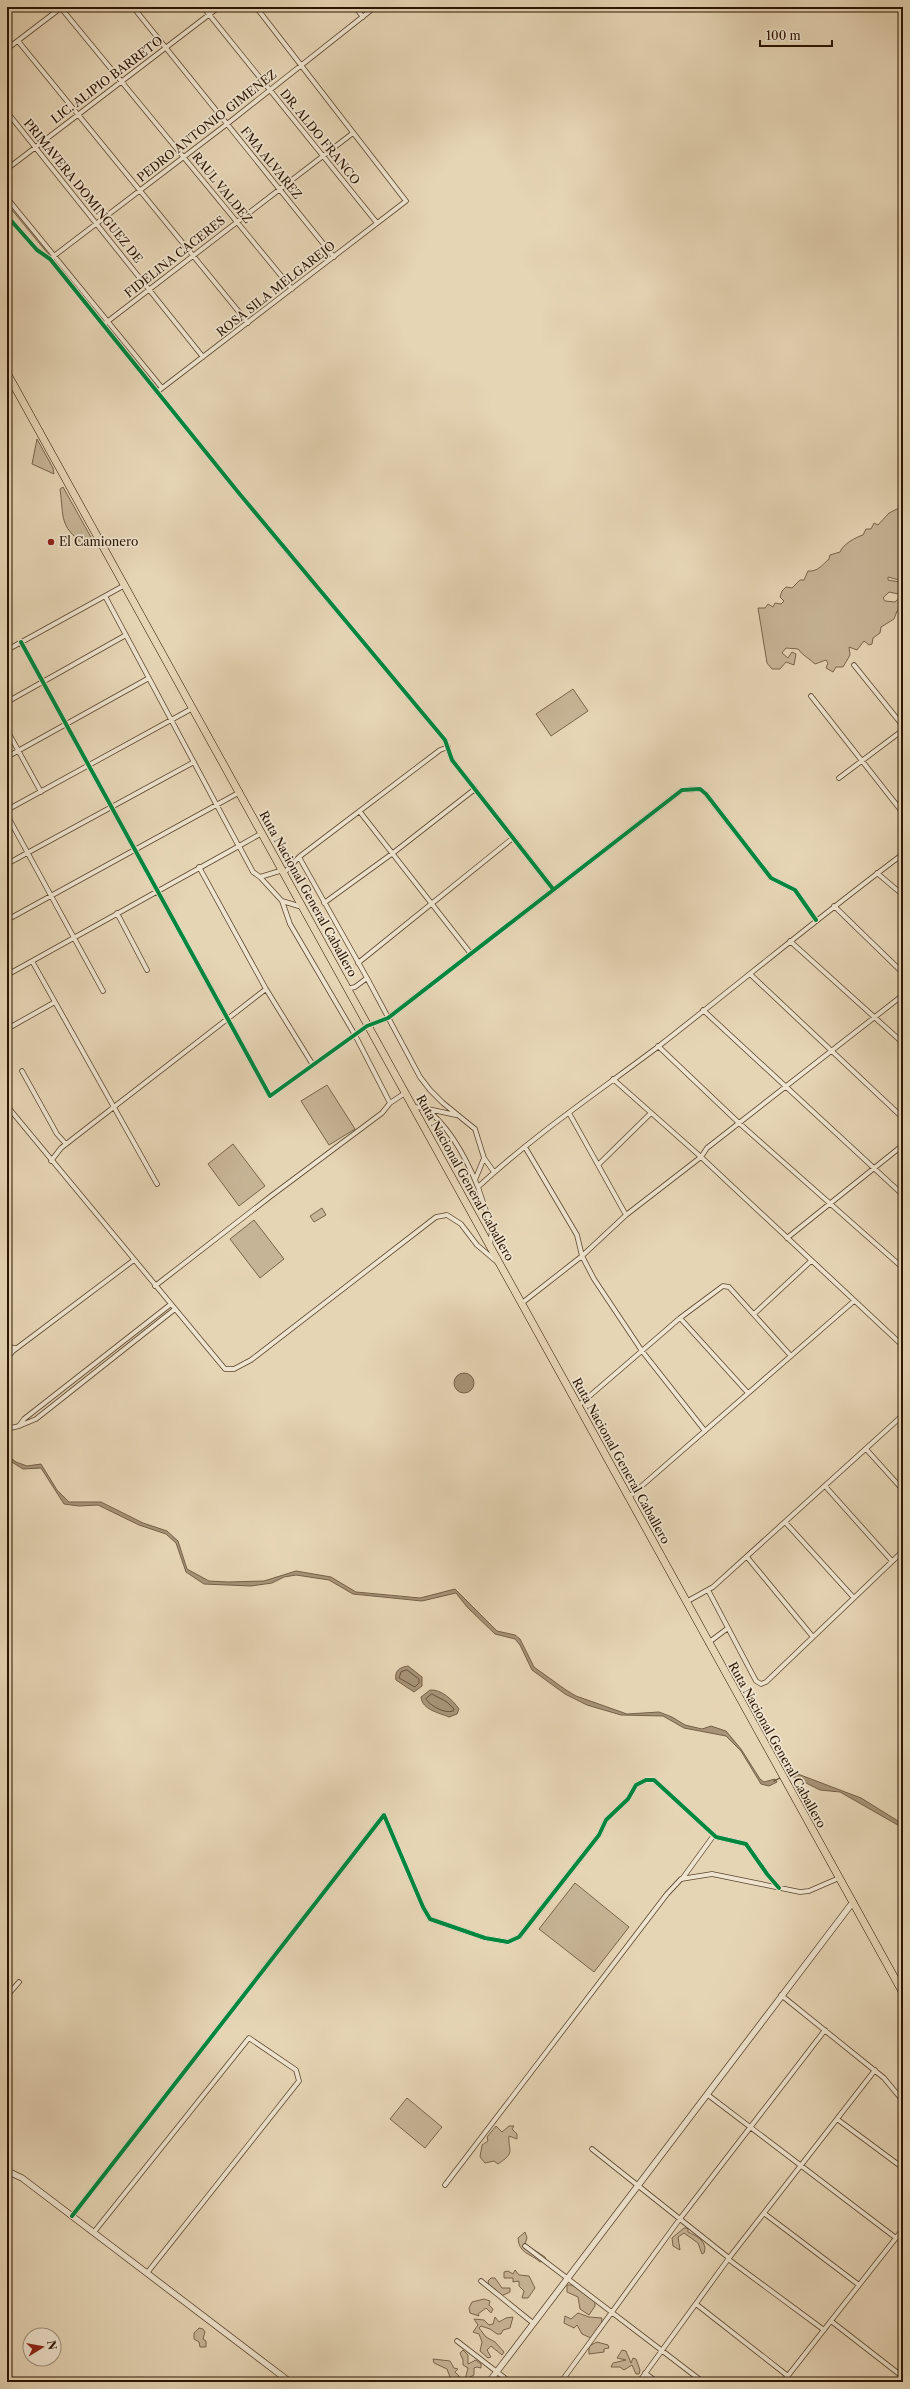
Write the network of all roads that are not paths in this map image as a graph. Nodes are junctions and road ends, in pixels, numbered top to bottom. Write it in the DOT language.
graph roads {
  1 [pos="61,7"];
  2 [pos="133,7"];
  3 [pos="203,7"];
  4 [pos="219,7"];
  5 [pos="256,7"];
  6 [pos="355,7"];
  7 [pos="375,7"];
  8 [pos="209,15"];
  9 [pos="363,17"];
  10 [pos="18,40"];
  11 [pos="166,48"];
  12 [pos="7,49"];
  13 [pos="302,66"];
  14 [pos="122,82"];
  15 [pos="270,91"];
  16 [pos="7,112"];
  17 [pos="78,115"];
  18 [pos="227,124"];
  19 [pos="353,133"];
  20 [pos="36,148"];
  21 [pos="323,156"];
  22 [pos="184,157"];
  23 [pos="7,169"];
  24 [pos="280,189"];
  25 [pos="140,190"];
  26 [pos="7,198"];
  27 [pos="7,216"];
  28 [pos="237,222"];
  29 [pos="96,223"];
  30 [pos="378,223"];
  31 [pos="55,256"];
  32 [pos="193,256"];
  33 [pos="334,257"];
  34 [pos="50,259"];
  35 [pos="292,289"];
  36 [pos="149,290"];
  37 [pos="108,321"];
  38 [pos="248,322"];
  39 [pos="103,325"];
  40 [pos="203,357"];
  41 [pos="7,373"];
  42 [pos="162,388"];
  43 [pos="158,392"];
  44 [pos="126,584"];
  45 [pos="105,596"];
  46 [pos="126,635"];
  47 [pos="21,642"];
  48 [pos="7,649"];
  49 [pos="854,665"];
  50 [pos="149,678"];
  51 [pos="44,682"];
  52 [pos="810,696"];
  53 [pos="7,702"];
  54 [pos="194,708"];
  55 [pos="171,720"];
  56 [pos="67,724"];
  57 [pos="903,726"];
  58 [pos="7,730"];
  59 [pos="903,730"];
  60 [pos="448,747"];
  61 [pos="18,751"];
  62 [pos="7,757"];
  63 [pos="862,761"];
  64 [pos="194,762"];
  65 [pos="90,765"];
  66 [pos="839,778"];
  67 [pos="475,789"];
  68 [pos="41,792"];
  69 [pos="240,792"];
  70 [pos="217,805"];
  71 [pos="113,807"];
  72 [pos="7,810"];
  73 [pos="360,812"];
  74 [pos="903,813"];
  75 [pos="7,815"];
  76 [pos="262,832"];
  77 [pos="513,838"];
  78 [pos="239,846"];
  79 [pos="136,849"];
  80 [pos="28,853"];
  81 [pos="393,853"];
  82 [pos="903,854"];
  83 [pos="299,857"];
  84 [pos="7,864"];
  85 [pos="199,867"];
  86 [pos="284,871"];
  87 [pos="877,873"];
  88 [pos="260,877"];
  89 [pos="553,889"];
  90 [pos="158,890"];
  91 [pos="903,895"];
  92 [pos="51,896"];
  93 [pos="282,901"];
  94 [pos="324,903"];
  95 [pos="430,904"];
  96 [pos="834,906"];
  97 [pos="303,908"];
  98 [pos="117,913"];
  99 [pos="7,920"];
  100 [pos="816,920"];
  101 [pos="73,938"];
  102 [pos="790,941"];
  103 [pos="471,954"];
  104 [pos="32,961"];
  105 [pos="358,963"];
  106 [pos="146,970"];
  107 [pos="903,973"];
  108 [pos="750,974"];
  109 [pos="7,975"];
  110 [pos="366,978"];
  111 [pos="266,989"];
  112 [pos="347,989"];
  113 [pos="104,991"];
  114 [pos="903,995"];
  115 [pos="55,1002"];
  116 [pos="703,1010"];
  117 [pos="874,1017"];
  118 [pos="228,1018"];
  119 [pos="388,1018"];
  120 [pos="367,1026"];
  121 [pos="7,1029"];
  122 [pos="355,1035"];
  123 [pos="903,1043"];
  124 [pos="658,1046"];
  125 [pos="830,1051"];
  126 [pos="313,1065"];
  127 [pos="22,1071"];
  128 [pos="614,1079"];
  129 [pos="785,1087"];
  130 [pos="405,1093"];
  131 [pos="390,1104"];
  132 [pos="7,1106"];
  133 [pos="114,1107"];
  134 [pos="413,1107"];
  135 [pos="425,1108"];
  136 [pos="569,1113"];
  137 [pos="651,1113"];
  138 [pos="459,1115"];
  139 [pos="903,1118"];
  140 [pos="739,1123"];
  141 [pos="66,1144"];
  142 [pos="903,1145"];
  143 [pos="525,1146"];
  144 [pos="701,1157"];
  145 [pos="484,1158"];
  146 [pos="51,1161"];
  147 [pos="599,1164"];
  148 [pos="873,1168"];
  149 [pos="494,1172"];
  150 [pos="475,1180"];
  151 [pos="157,1184"];
  152 [pos="478,1186"];
  153 [pos="903,1195"];
  154 [pos="830,1204"];
  155 [pos="626,1215"];
  156 [pos="787,1238"];
  157 [pos="490,1247"];
  158 [pos="582,1256"];
  159 [pos="134,1260"];
  160 [pos="811,1261"];
  161 [pos="499,1264"];
  162 [pos="903,1268"];
  163 [pos="155,1286"];
  164 [pos="854,1301"];
  165 [pos="522,1303"];
  166 [pos="171,1304"];
  167 [pos="175,1309"];
  168 [pos="754,1314"];
  169 [pos="680,1318"];
  170 [pos="903,1346"];
  171 [pos="7,1347"];
  172 [pos="17,1348"];
  173 [pos="642,1351"];
  174 [pos="791,1356"];
  175 [pos="7,1358"];
  176 [pos="748,1393"];
  177 [pos="578,1406"];
  178 [pos="903,1415"];
  179 [pos="19,1426"];
  180 [pos="7,1429"];
  181 [pos="704,1431"];
  182 [pos="866,1449"];
  183 [pos="825,1486"];
  184 [pos="903,1490"];
  185 [pos="629,1497"];
  186 [pos="785,1522"];
  187 [pos="903,1550"];
  188 [pos="747,1557"];
  189 [pos="892,1561"];
  190 [pos="708,1590"];
  191 [pos="854,1598"];
  192 [pos="686,1602"];
  193 [pos="728,1628"];
  194 [pos="813,1637"];
  195 [pos="708,1643"];
  196 [pos="714,1835"];
  197 [pos="839,1878"];
  198 [pos="681,1879"];
  199 [pos="779,1888"];
  200 [pos="853,1902"];
  201 [pos="19,1982"];
  202 [pos="903,1992"];
  203 [pos="781,1995"];
  204 [pos="7,1996"];
  205 [pos="825,2030"];
  206 [pos="875,2070"];
  207 [pos="708,2095"];
  208 [pos="903,2102"];
  209 [pos="837,2119"];
  210 [pos="751,2128"];
  211 [pos="592,2150"];
  212 [pos="801,2166"];
  213 [pos="903,2168"];
  214 [pos="7,2171"];
  215 [pos="445,2185"];
  216 [pos="636,2185"];
  217 [pos="765,2214"];
  218 [pos="72,2216"];
  219 [pos="679,2220"];
  220 [pos="903,2229"];
  221 [pos="94,2232"];
  222 [pos="896,2238"];
  223 [pos="526,2246"];
  224 [pos="729,2259"];
  225 [pos="147,2273"];
  226 [pos="567,2279"];
  227 [pos="482,2281"];
  228 [pos="859,2286"];
  229 [pos="696,2304"];
  230 [pos="612,2314"];
  231 [pos="831,2321"];
  232 [pos="533,2323"];
  233 [pos="824,2330"];
  234 [pos="457,2342"];
  235 [pos="662,2350"];
  236 [pos="497,2372"];
  237 [pos="645,2373"];
  238 [pos="788,2376"];
  239 [pos="903,2377"];
  240 [pos="290,2382"];
  241 [pos="489,2382"];
  242 [pos="510,2382"];
  243 [pos="561,2382"];
  244 [pos="639,2382"];
  245 [pos="657,2382"];
  246 [pos="703,2382"];
  247 [pos="783,2382"];
  1 -- 10 [label="street"];
  1 -- 14 [label="street, RAUL VALDEZ"];
  2 -- 11 [label="street, FMA ALVAREZ"];
  3 -- 8 [label="street, DR. ALDO FRANCO"];
  4 -- 8 [label="street, LIC. ALIPIO BARRETO"];
  5 -- 13 [label="street"];
  6 -- 9 [label="street"];
  7 -- 9 [label="street, PEDRO ANTONIO GIMENEZ"];
  8 -- 11 [label="street, LIC. ALIPIO BARRETO"];
  8 -- 15 [label="street, DR. ALDO FRANCO"];
  9 -- 13 [label="street, PEDRO ANTONIO GIMENEZ"];
  10 -- 12 [label="street"];
  10 -- 17 [label="street"];
  11 -- 14 [label="street, LIC. ALIPIO BARRETO"];
  11 -- 18 [label="street, FMA ALVAREZ"];
  13 -- 15 [label="street, PEDRO ANTONIO GIMENEZ"];
  13 -- 19 [label="street"];
  14 -- 17 [label="street, LIC. ALIPIO BARRETO"];
  14 -- 22 [label="street, RAUL VALDEZ"];
  15 -- 18 [label="street, PEDRO ANTONIO GIMENEZ"];
  15 -- 21 [label="street, DR. ALDO FRANCO"];
  16 -- 20 [label="street, PRIMAVERA DOMINGUEZ DE"];
  17 -- 20 [label="street, LIC. ALIPIO BARRETO"];
  17 -- 25 [label="street"];
  18 -- 22 [label="street, PEDRO ANTONIO GIMENEZ"];
  18 -- 24 [label="street, FMA ALVAREZ"];
  19 -- 21 [label="street, FIDELINA CACERES"];
  19 -- 30 [label="street, ROSA SILA MELGAREJO"];
  20 -- 23 [label="street, LIC. ALIPIO BARRETO"];
  20 -- 29 [label="street, PRIMAVERA DOMINGUEZ DE"];
  21 -- 24 [label="street, FIDELINA CACERES"];
  21 -- 30 [label="street, DR. ALDO FRANCO"];
  22 -- 25 [label="street, PEDRO ANTONIO GIMENEZ"];
  22 -- 28 [label="street, RAUL VALDEZ"];
  24 -- 28 [label="street, FIDELINA CACERES"];
  24 -- 33 [label="street, FMA ALVAREZ"];
  25 -- 29 [label="street, PEDRO ANTONIO GIMENEZ"];
  25 -- 32 [label="street"];
  26 -- 31 [label="street"];
  27 -- 34 [label="street"];
  28 -- 32 [label="street, FIDELINA CACERES"];
  28 -- 35 [label="street, RAUL VALDEZ"];
  29 -- 31 [label="street, PEDRO ANTONIO GIMENEZ"];
  29 -- 36 [label="street, PRIMAVERA DOMINGUEZ DE"];
  30 -- 33 [label="street, ROSA SILA MELGAREJO"];
  31 -- 34 [label="street, PEDRO ANTONIO GIMENEZ"];
  31 -- 37 [label="street"];
  32 -- 36 [label="street, FIDELINA CACERES"];
  32 -- 38 [label="street"];
  33 -- 35 [label="street, ROSA SILA MELGAREJO"];
  34 -- 39 [label="street"];
  35 -- 38 [label="street, ROSA SILA MELGAREJO"];
  36 -- 37 [label="street, FIDELINA CACERES"];
  36 -- 40 [label="street, PRIMAVERA DOMINGUEZ DE"];
  37 -- 39 [label="street, FIDELINA CACERES"];
  37 -- 42 [label="street"];
  38 -- 40 [label="street, ROSA SILA MELGAREJO"];
  39 -- 43 [label="street"];
  40 -- 42 [label="street, ROSA SILA MELGAREJO"];
  41 -- 44 [label="highway, Ruta Nacional General Caballero"];
  42 -- 43 [label="street, ROSA SILA MELGAREJO"];
  43 -- 60 [label="street"];
  44 -- 45 [label="street"];
  44 -- 54 [label="highway, Ruta Nacional General Caballero"];
  45 -- 46 [label="street"];
  45 -- 47 [label="street"];
  46 -- 50 [label="street"];
  46 -- 51 [label="street"];
  47 -- 48 [label="street"];
  47 -- 51 [label="street"];
  49 -- 57 [label="street"];
  50 -- 55 [label="street"];
  50 -- 56 [label="street"];
  51 -- 53 [label="street"];
  51 -- 56 [label="street"];
  52 -- 63 [label="street"];
  54 -- 55 [label="street"];
  54 -- 69 [label="highway, Ruta Nacional General Caballero"];
  55 -- 64 [label="street"];
  55 -- 65 [label="street"];
  56 -- 61 [label="street"];
  56 -- 65 [label="street"];
  58 -- 61 [label="street"];
  59 -- 63 [label="street"];
  60 -- 67 [label="street"];
  60 -- 73 [label="street"];
  61 -- 62 [label="street"];
  61 -- 68 [label="street"];
  63 -- 66 [label="street"];
  63 -- 74 [label="street"];
  64 -- 70 [label="street"];
  64 -- 71 [label="street"];
  65 -- 68 [label="street"];
  65 -- 71 [label="street"];
  67 -- 77 [label="street"];
  67 -- 81 [label="street"];
  68 -- 72 [label="street"];
  69 -- 70 [label="street"];
  69 -- 76 [label="highway, Ruta Nacional General Caballero"];
  70 -- 78 [label="street"];
  70 -- 79 [label="street"];
  71 -- 79 [label="street"];
  71 -- 80 [label="street"];
  73 -- 81 [label="street"];
  73 -- 83 [label="street"];
  75 -- 80 [label="street"];
  76 -- 78 [label="street"];
  76 -- 86 [label="highway, Ruta Nacional General Caballero"];
  77 -- 89 [label="street"];
  77 -- 95 [label="street"];
  78 -- 85 [label="street"];
  78 -- 88 [label="street"];
  79 -- 90 [label="street"];
  79 -- 92 [label="street"];
  80 -- 84 [label="street"];
  80 -- 92 [label="street"];
  81 -- 94 [label="street"];
  81 -- 95 [label="street"];
  82 -- 87 [label="street"];
  83 -- 86 [label="street"];
  83 -- 94 [label="street"];
  85 -- 90 [label="street"];
  85 -- 111 [label="street"];
  86 -- 88 [label="street"];
  86 -- 97 [label="highway, Ruta Nacional General Caballero"];
  87 -- 91 [label="street"];
  87 -- 96 [label="street"];
  88 -- 93 [label="street"];
  89 -- 100 [label="street"];
  89 -- 103 [label="street"];
  90 -- 98 [label="street"];
  90 -- 118 [label="street"];
  92 -- 99 [label="street"];
  92 -- 101 [label="street"];
  93 -- 97 [label="street"];
  93 -- 122 [label="street"];
  94 -- 105 [label="street"];
  95 -- 103 [label="street"];
  95 -- 105 [label="street"];
  96 -- 100 [label="street"];
  96 -- 107 [label="street"];
  97 -- 112 [label="highway, Ruta Nacional General Caballero"];
  98 -- 101 [label="street"];
  98 -- 106 [label="street"];
  100 -- 102 [label="street"];
  101 -- 104 [label="street"];
  101 -- 113 [label="street"];
  102 -- 108 [label="street"];
  102 -- 117 [label="street"];
  103 -- 119 [label="street"];
  104 -- 109 [label="street"];
  104 -- 115 [label="street"];
  105 -- 110 [label="street"];
  108 -- 116 [label="street"];
  108 -- 125 [label="street"];
  110 -- 112 [label="street"];
  110 -- 119 [label="street"];
  111 -- 118 [label="street"];
  111 -- 126 [label="street"];
  112 -- 120 [label="highway, Ruta Nacional General Caballero"];
  114 -- 117 [label="street"];
  115 -- 121 [label="street"];
  115 -- 133 [label="street"];
  116 -- 124 [label="street"];
  116 -- 129 [label="street"];
  117 -- 123 [label="street"];
  117 -- 125 [label="street"];
  118 -- 126 [label="street"];
  118 -- 133 [label="street"];
  119 -- 120 [label="street"];
  119 -- 138 [label="street"];
  120 -- 122 [label="street"];
  120 -- 130 [label="highway, Ruta Nacional General Caballero"];
  122 -- 126 [label="street"];
  122 -- 131 [label="street"];
  124 -- 128 [label="street"];
  124 -- 140 [label="street"];
  125 -- 129 [label="street"];
  125 -- 139 [label="street"];
  127 -- 141 [label="street"];
  128 -- 136 [label="street"];
  128 -- 137 [label="street"];
  129 -- 140 [label="street"];
  129 -- 148 [label="street"];
  130 -- 131 [label="street"];
  130 -- 134 [label="highway, Ruta Nacional General Caballero"];
  131 -- 163 [label="street"];
  132 -- 146 [label="street"];
  133 -- 141 [label="street"];
  133 -- 151 [label="street"];
  134 -- 135 [label="street"];
  134 -- 157 [label="highway, Ruta Nacional General Caballero"];
  135 -- 138 [label="street"];
  135 -- 150 [label="street"];
  136 -- 143 [label="street"];
  136 -- 147 [label="street"];
  137 -- 144 [label="street"];
  137 -- 147 [label="street"];
  138 -- 145 [label="street"];
  140 -- 144 [label="street"];
  140 -- 154 [label="street"];
  141 -- 146 [label="street"];
  142 -- 148 [label="street"];
  143 -- 149 [label="street"];
  143 -- 158 [label="street"];
  144 -- 155 [label="street"];
  144 -- 156 [label="street"];
  145 -- 149 [label="street"];
  145 -- 150 [label="street"];
  146 -- 159 [label="street"];
  147 -- 155 [label="street"];
  148 -- 153 [label="street"];
  148 -- 154 [label="street"];
  149 -- 152 [label="street"];
  150 -- 152 [label="street"];
  152 -- 157 [label="street"];
  154 -- 156 [label="street"];
  154 -- 162 [label="street"];
  155 -- 158 [label="street"];
  156 -- 160 [label="street"];
  157 -- 161 [label="highway, Ruta Nacional General Caballero"];
  158 -- 165 [label="street"];
  158 -- 173 [label="street"];
  159 -- 163 [label="street"];
  159 -- 172 [label="street"];
  160 -- 164 [label="street"];
  160 -- 168 [label="street"];
  161 -- 165 [label="highway, Ruta Nacional General Caballero"];
  161 -- 167 [label="street"];
  163 -- 166 [label="street"];
  164 -- 170 [label="street"];
  164 -- 174 [label="street"];
  165 -- 177 [label="highway, Ruta Nacional General Caballero"];
  166 -- 167 [label="street"];
  166 -- 179 [label="street"];
  167 -- 179 [label="street"];
  168 -- 169 [label="street"];
  168 -- 174 [label="street"];
  169 -- 173 [label="street"];
  169 -- 176 [label="street"];
  171 -- 172 [label="street"];
  172 -- 175 [label="street"];
  173 -- 177 [label="street"];
  173 -- 181 [label="street"];
  174 -- 176 [label="street"];
  176 -- 181 [label="street"];
  177 -- 185 [label="highway, Ruta Nacional General Caballero"];
  178 -- 182 [label="street"];
  179 -- 180 [label="street"];
  181 -- 185 [label="street"];
  182 -- 183 [label="street"];
  182 -- 184 [label="street"];
  183 -- 186 [label="street"];
  183 -- 189 [label="street"];
  185 -- 192 [label="highway, Ruta Nacional General Caballero"];
  186 -- 188 [label="street"];
  186 -- 191 [label="street"];
  187 -- 189 [label="street"];
  188 -- 190 [label="street"];
  188 -- 194 [label="street"];
  189 -- 191 [label="street"];
  190 -- 192 [label="street"];
  190 -- 193 [label="street"];
  191 -- 194 [label="street"];
  192 -- 195 [label="highway, Ruta Nacional General Caballero"];
  193 -- 194 [label="street"];
  193 -- 195 [label="street"];
  195 -- 197 [label="highway, Ruta Nacional General Caballero"];
  196 -- 198 [label="street"];
  196 -- 199 [label="street"];
  196 -- 218 [label="street"];
  197 -- 199 [label="street"];
  197 -- 200 [label="highway, Ruta Nacional General Caballero"];
  198 -- 199 [label="street"];
  198 -- 215 [label="street"];
  200 -- 202 [label="highway, Ruta Nacional General Caballero"];
  200 -- 203 [label="street"];
  201 -- 204 [label="street"];
  203 -- 205 [label="street"];
  203 -- 207 [label="street"];
  205 -- 206 [label="street"];
  205 -- 210 [label="street"];
  206 -- 208 [label="street"];
  206 -- 209 [label="street"];
  207 -- 210 [label="street"];
  207 -- 216 [label="street"];
  209 -- 212 [label="street"];
  209 -- 213 [label="street"];
  210 -- 212 [label="street"];
  210 -- 219 [label="street"];
  211 -- 216 [label="street"];
  212 -- 217 [label="street"];
  212 -- 222 [label="street"];
  214 -- 218 [label="street"];
  216 -- 219 [label="street"];
  216 -- 226 [label="street"];
  217 -- 224 [label="street"];
  217 -- 228 [label="street"];
  218 -- 221 [label="street"];
  219 -- 224 [label="street"];
  219 -- 230 [label="street"];
  220 -- 222 [label="street"];
  221 -- 225 [label="street"];
  221 -- 225 [label="street"];
  222 -- 228 [label="street"];
  223 -- 226 [label="street"];
  224 -- 229 [label="street"];
  224 -- 233 [label="street"];
  225 -- 240 [label="street"];
  226 -- 230 [label="street"];
  226 -- 232 [label="street"];
  227 -- 232 [label="street"];
  228 -- 231 [label="street"];
  229 -- 235 [label="street"];
  229 -- 238 [label="street"];
  230 -- 235 [label="street"];
  230 -- 243 [label="street"];
  231 -- 233 [label="street"];
  231 -- 239 [label="street"];
  232 -- 236 [label="street"];
  233 -- 238 [label="street"];
  234 -- 236 [label="street"];
  235 -- 237 [label="street"];
  235 -- 246 [label="street"];
  236 -- 241 [label="street"];
  236 -- 242 [label="street"];
  237 -- 244 [label="street"];
  237 -- 245 [label="street"];
  238 -- 247 [label="street"];
}
